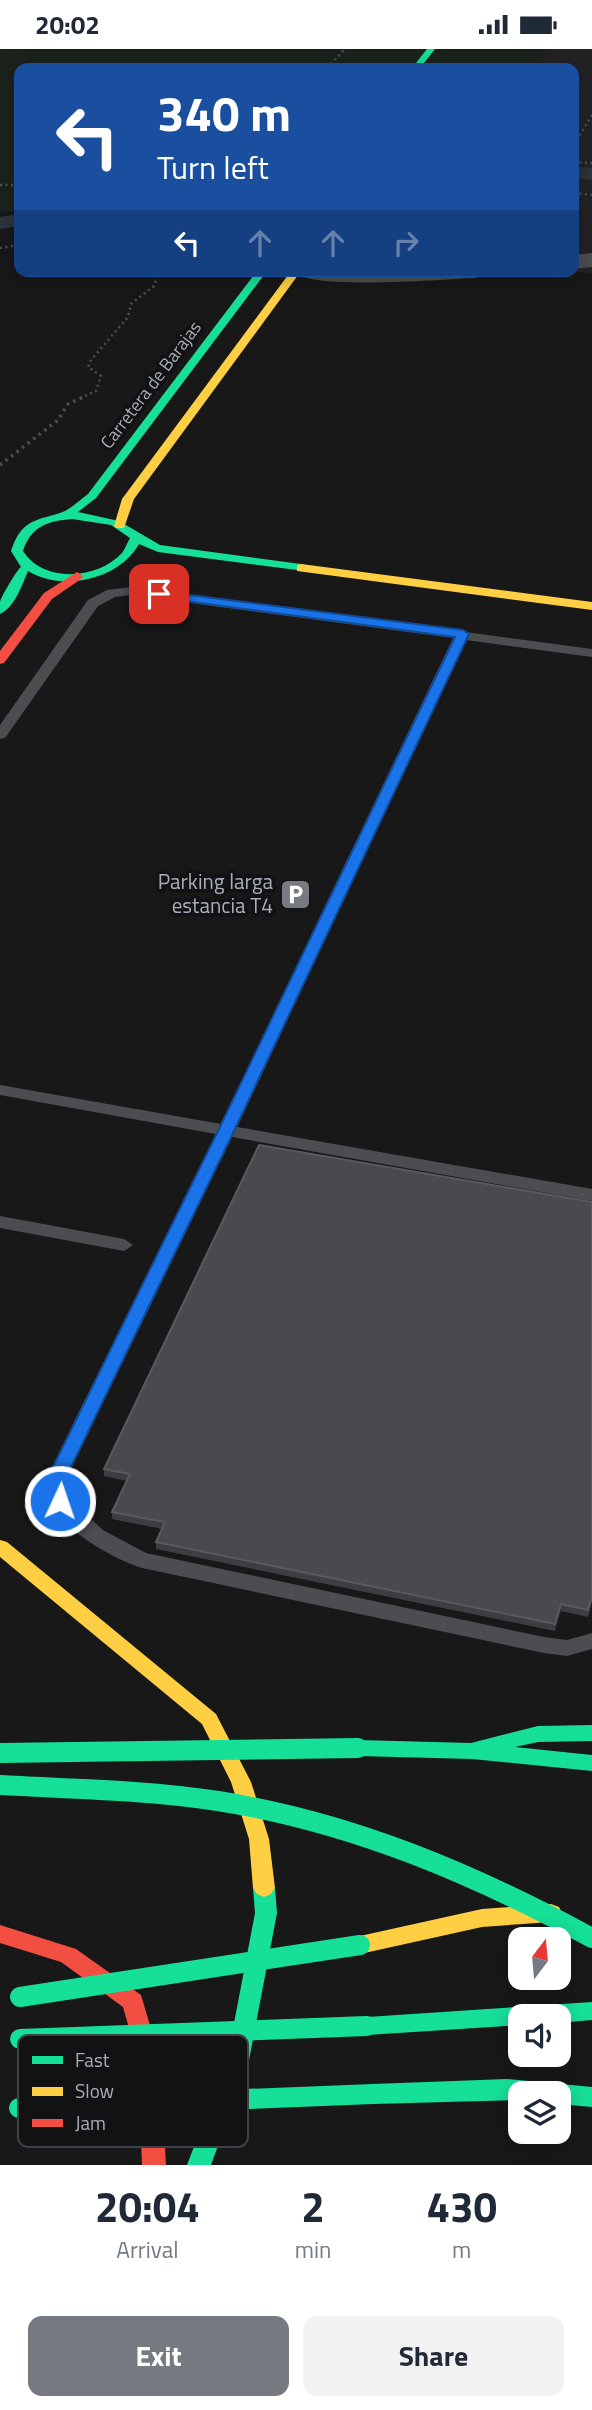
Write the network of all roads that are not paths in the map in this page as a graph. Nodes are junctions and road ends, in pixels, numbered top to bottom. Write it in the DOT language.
graph roads {
  1 [pos="431,49"];
  2 [pos="420,63"];
  3 [pos="258,277"];
  4 [pos="291,277"];
  5 [pos="65,516"];
  6 [pos="120,526"];
  7 [pos="135,540"];
  8 [pos="119,565"];
  9 [pos="145,566"];
  10 [pos="171,566"];
  11 [pos="22,570"];
  12 [pos="78,576"];
  13 [pos="592,606"];
  14 [pos="0,610"];
  15 [pos="592,622"];
  16 [pos="463,634"];
  17 [pos="592,653"];
  18 [pos="0,660"];
  19 [pos="0,735"];
  20 [pos="0,1090"];
  21 [pos="226,1131"];
  22 [pos="592,1195"];
  23 [pos="0,1222"];
  24 [pos="124,1245"];
  25 [pos="0,1547"];
  26 [pos="17,1580"];
  27 [pos="61,1596"];
  28 [pos="592,1641"];
  29 [pos="592,1733"];
  30 [pos="472,1751"];
  31 [pos="0,1753"];
  32 [pos="592,1763"];
  33 [pos="0,1785"];
  34 [pos="578,1912"];
  35 [pos="0,1934"];
  36 [pos="592,1938"];
  37 [pos="0,1999"];
  38 [pos="592,2011"];
  39 [pos="571,2013"];
  40 [pos="508,2017"];
  41 [pos="127,2035"];
  42 [pos="142,2035"];
  43 [pos="243,2035"];
  44 [pos="18,2039"];
  45 [pos="0,2040"];
  46 [pos="508,2089"];
  47 [pos="571,2095"];
  48 [pos="592,2097"];
  49 [pos="248,2099"];
  50 [pos="0,2108"];
  51 [pos="18,2108"];
  52 [pos="154,2147"];
  53 [pos="206,2147"];
  54 [pos="155,2165"];
  55 [pos="199,2165"];
  1 -- 2 [label="main road"];
  3 -- 5 [label="main road, Carretera de Barajas"];
  4 -- 6 [label="main road"];
  5 -- 6 [label="main road"];
  5 -- 11 [label="main road"];
  6 -- 7 [label="main road"];
  7 -- 8 [label="main road"];
  7 -- 13 [label="main road"];
  8 -- 9 [label="main road"];
  8 -- 12 [label="main road"];
  10 -- 15 [label="main road"];
  11 -- 12 [label="main road"];
  11 -- 14 [label="main road"];
  12 -- 18 [label="main road"];
  16 -- 17 [label="lane"];
  16 -- 19 [label="lane"];
  16 -- 21 [label="lane"];
  20 -- 21 [label="lane"];
  21 -- 22 [label="lane"];
  21 -- 28 [label="lane"];
  23 -- 24 [label="lane"];
  25 -- 27 [label="main road"];
  26 -- 27 [label="main road"];
  27 -- 43 [label="main road"];
  29 -- 30 [label="main road"];
  30 -- 31 [label="main road, bridge"];
  30 -- 32 [label="main road"];
  33 -- 36 [label="main road, bridge"];
  34 -- 37 [label="main road, bridge"];
  35 -- 42 [label="main road"];
  38 -- 39 [label="main road"];
  40 -- 41 [label="main road, bridge"];
  44 -- 45 [label="main road, bridge"];
  46 -- 49 [label="main road, bridge"];
  47 -- 48 [label="main road"];
  50 -- 51 [label="main road, bridge"];
  52 -- 54 [label="main road"];
  53 -- 55 [label="main road"];
}
